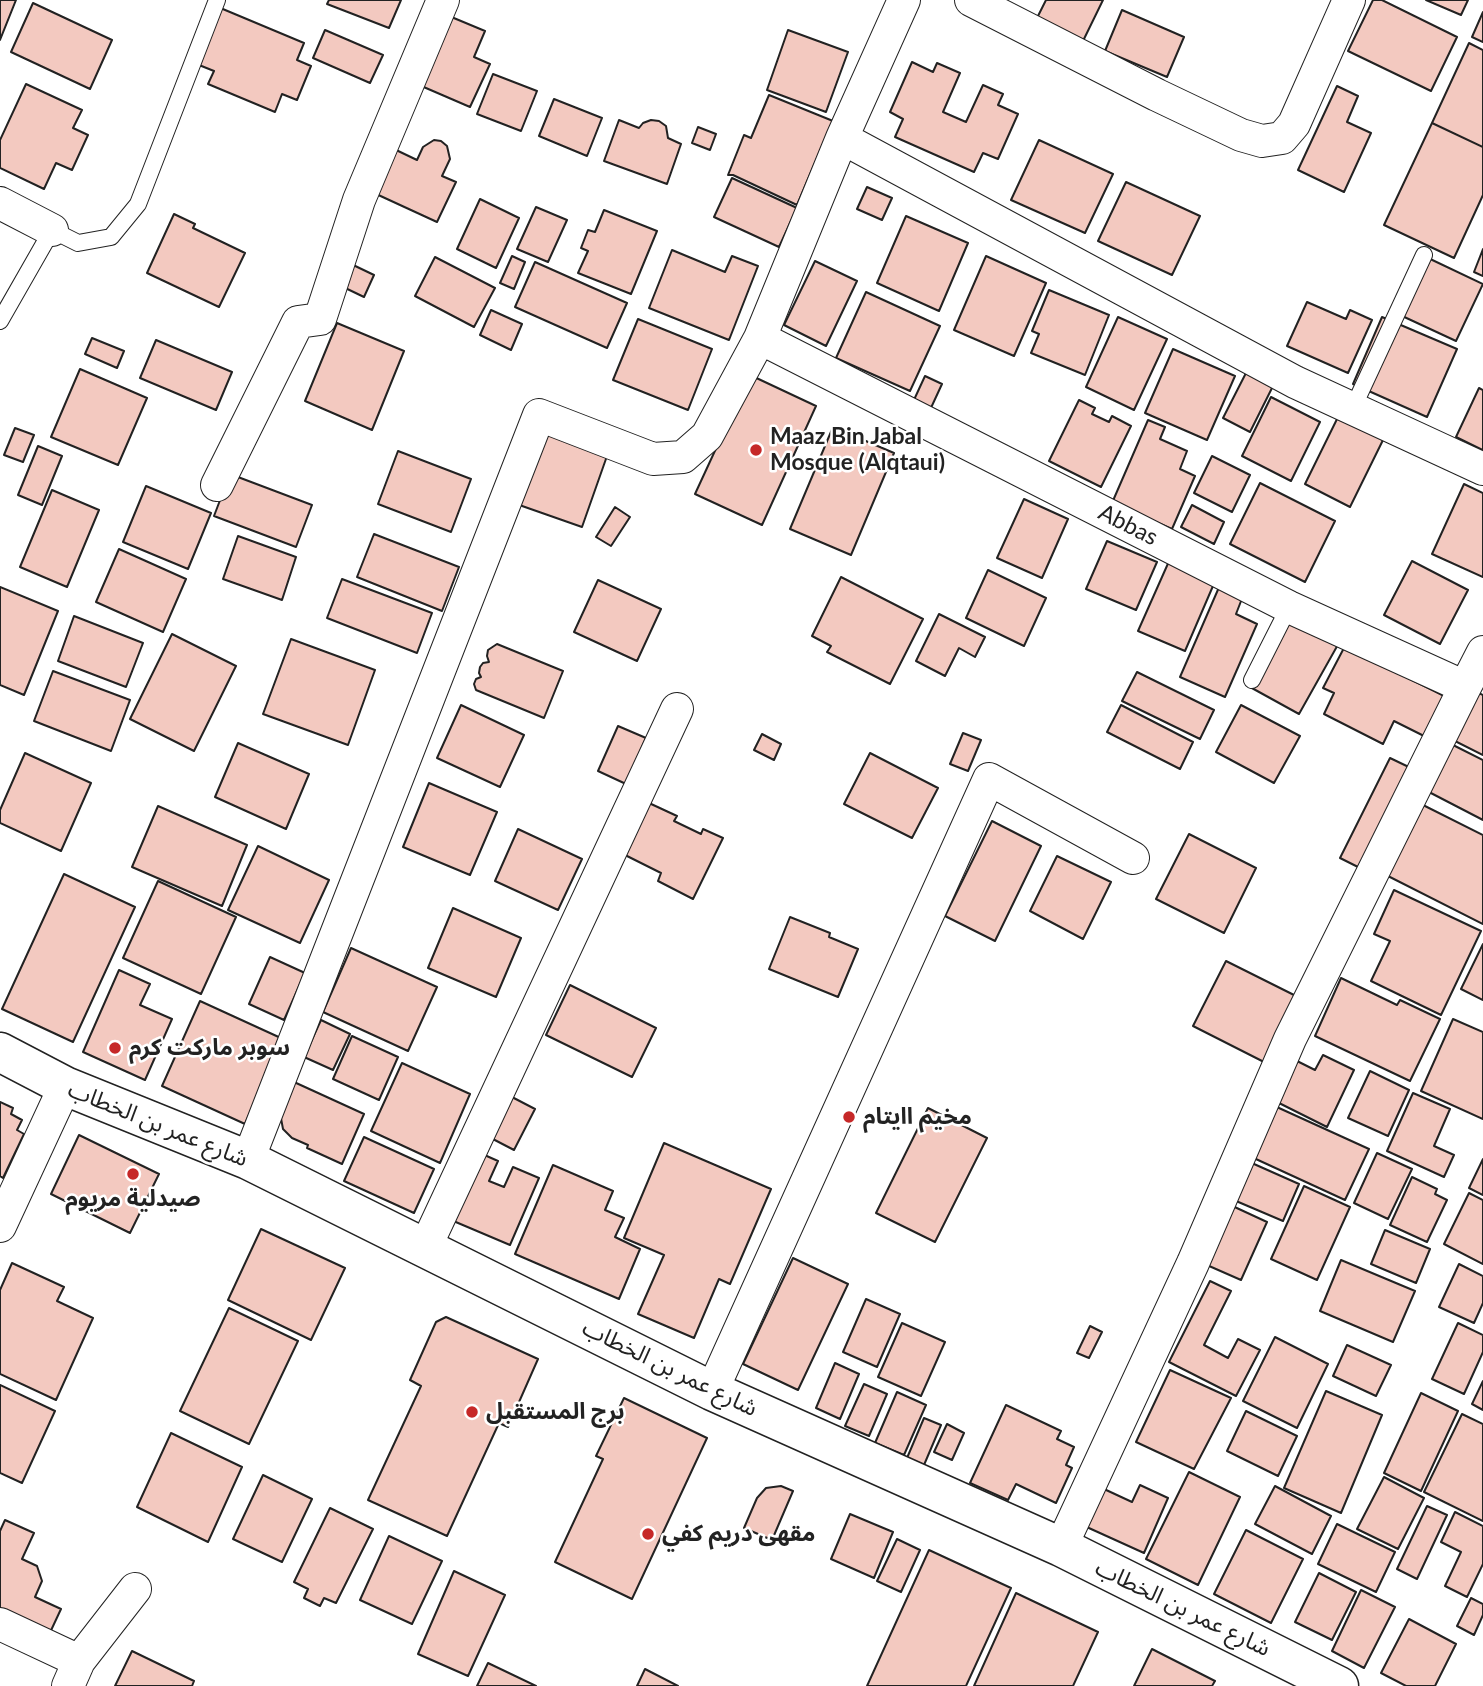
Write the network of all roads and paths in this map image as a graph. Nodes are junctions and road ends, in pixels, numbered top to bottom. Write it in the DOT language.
graph roads {
  1 [pos="217,0"];
  2 [pos="443,0"];
  3 [pos="904,0"];
  4 [pos="971,0"];
  5 [pos="1349,0"];
  6 [pos="842,138"];
  7 [pos="0,204"];
  8 [pos="52,230"];
  9 [pos="1423,255"];
  10 [pos="0,321"];
  11 [pos="760,338"];
  12 [pos="1353,408"];
  13 [pos="1483,469"];
  14 [pos="217,485"];
  15 [pos="1289,607"];
  16 [pos="1483,652"];
  17 [pos="1252,680"];
  18 [pos="1465,687"];
  19 [pos="677,709"];
  20 [pos="1133,858"];
  21 [pos="0,1052"];
  22 [pos="65,1086"];
  23 [pos="248,1160"];
  24 [pos="0,1226"];
  25 [pos="425,1248"];
  26 [pos="712,1391"];
  27 [pos="1061,1548"];
  28 [pos="135,1589"];
  29 [pos="0,1624"];
  30 [pos="74,1673"];
  31 [pos="1339,1686"];
  1 -- 8 [label="lane"];
  2 -- 14 [label="street"];
  3 -- 6 [label="street"];
  4 -- 5 [label="street"];
  6 -- 11 [label="street"];
  6 -- 12 [label="street"];
  7 -- 8 [label="street"];
  8 -- 10 [label="lane"];
  9 -- 12 [label="lane"];
  11 -- 15 [label="street, Abbas"];
  11 -- 23 [label="street"];
  12 -- 13 [label="street"];
  15 -- 17 [label="lane"];
  15 -- 18 [label="street, Abbas"];
  16 -- 18 [label="street"];
  18 -- 27 [label="street"];
  19 -- 25 [label="street"];
  20 -- 26 [label="street"];
  21 -- 22 [label="street, شارع عمر بن الخطاب"];
  22 -- 23 [label="street, شارع عمر بن الخطاب"];
  22 -- 24 [label="street"];
  23 -- 25 [label="street, شارع عمر بن الخطاب"];
  25 -- 26 [label="street, شارع عمر بن الخطاب"];
  26 -- 27 [label="street, شارع عمر بن الخطاب"];
  27 -- 31 [label="street, شارع عمر بن الخطاب"];
  28 -- 30 [label="street"];
  29 -- 30 [label="street"];
}
